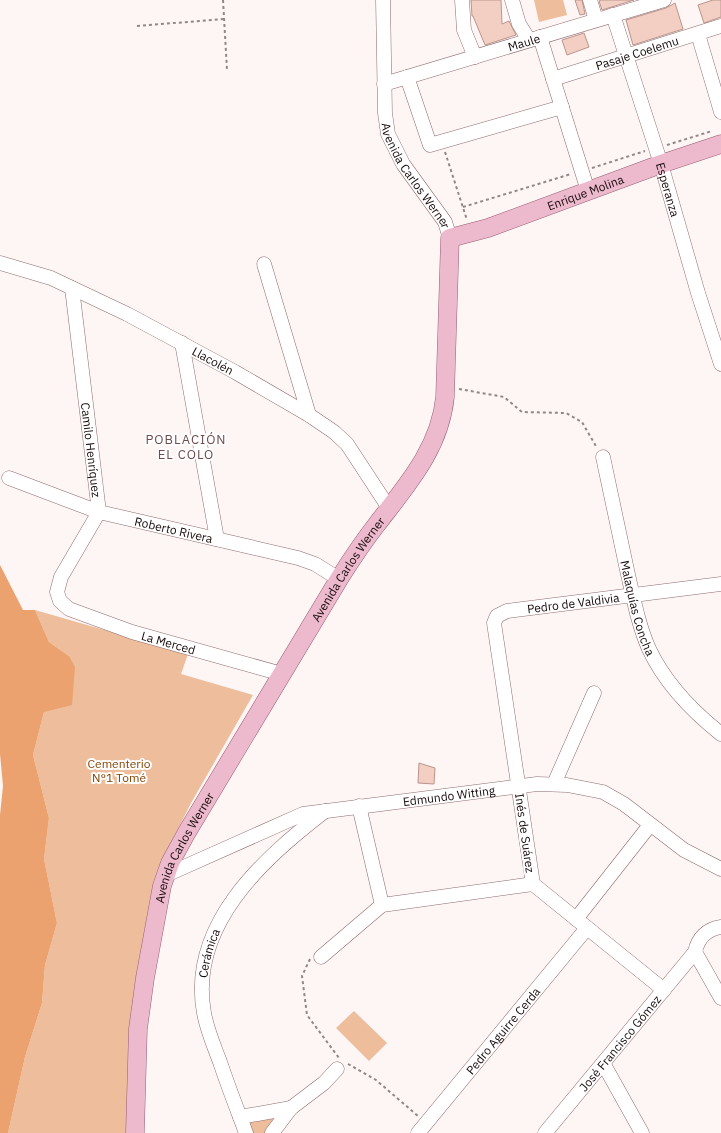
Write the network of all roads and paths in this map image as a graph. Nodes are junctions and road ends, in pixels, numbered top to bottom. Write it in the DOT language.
graph roads {
  1 [pos="223,0"];
  2 [pos="383,0"];
  3 [pos="462,0"];
  4 [pos="512,0"];
  5 [pos="590,0"];
  6 [pos="664,0"];
  7 [pos="613,15"];
  8 [pos="224,20"];
  9 [pos="596,20"];
  10 [pos="137,26"];
  11 [pos="721,26"];
  12 [pos="698,34"];
  13 [pos="535,39"];
  14 [pos="626,56"];
  15 [pos="475,57"];
  16 [pos="227,70"];
  17 [pos="407,77"];
  18 [pos="553,79"];
  19 [pos="384,84"];
  20 [pos="562,107"];
  21 [pos="721,112"];
  22 [pos="436,143"];
  23 [pos="721,144"];
  24 [pos="660,164"];
  25 [pos="588,191"];
  26 [pos="468,224"];
  27 [pos="450,238"];
  28 [pos="0,263"];
  29 [pos="264,264"];
  30 [pos="72,288"];
  31 [pos="715,328"];
  32 [pos="182,343"];
  33 [pos="721,364"];
  34 [pos="446,387"];
  35 [pos="309,415"];
  36 [pos="603,457"];
  37 [pos="9,478"];
  38 [pos="389,508"];
  39 [pos="99,512"];
  40 [pos="217,539"];
  41 [pos="339,579"];
  42 [pos="721,584"];
  43 [pos="633,596"];
  44 [pos="60,601"];
  45 [pos="498,616"];
  46 [pos="282,674"];
  47 [pos="594,694"];
  48 [pos="721,734"];
  49 [pos="554,784"];
  50 [pos="518,787"];
  51 [pos="359,806"];
  52 [pos="326,810"];
  53 [pos="650,826"];
  54 [pos="721,869"];
  55 [pos="166,875"];
  56 [pos="533,884"];
  57 [pos="382,905"];
  58 [pos="581,923"];
  59 [pos="721,927"];
  60 [pos="695,952"];
  61 [pos="316,957"];
  62 [pos="664,990"];
  63 [pos="721,998"];
  64 [pos="341,1063"];
  65 [pos="603,1063"];
  66 [pos="291,1108"];
  67 [pos="240,1117"];
  68 [pos="422,1128"];
  69 [pos="135,1133"];
  70 [pos="246,1133"];
  71 [pos="272,1133"];
  72 [pos="545,1133"];
  73 [pos="642,1133"];
  1 -- 8 [label="path"];
  2 -- 19 [label="street, Avenida Carlos Werner"];
  3 -- 15 [label="street"];
  4 -- 13 [label="street"];
  5 -- 9 [label="street"];
  6 -- 7 [label="street, Maule"];
  7 -- 9 [label="street, Maule"];
  7 -- 14 [label="street, Esperanza"];
  8 -- 10 [label="path"];
  8 -- 16 [label="path"];
  9 -- 13 [label="street, Maule"];
  11 -- 12 [label="street, Pasaje Coelemu"];
  12 -- 14 [label="street, Pasaje Coelemu"];
  12 -- 21 [label="street"];
  13 -- 15 [label="street, Maule"];
  13 -- 18 [label="street"];
  14 -- 18 [label="street, Pasaje Coelemu"];
  14 -- 24 [label="street, Esperanza"];
  15 -- 17 [label="street, Maule"];
  17 -- 19 [label="street, Maule"];
  17 -- 22 [label="street"];
  18 -- 20 [label="street"];
  19 -- 27 [label="street, Avenida Carlos Werner"];
  20 -- 22 [label="street"];
  20 -- 25 [label="street"];
  22 -- 26 [label="path"];
  23 -- 24 [label="main road, Enrique Molina"];
  24 -- 25 [label="main road, Enrique Molina"];
  24 -- 31 [label="street, Esperanza"];
  25 -- 27 [label="main road, Enrique Molina"];
  27 -- 34 [label="main road, Avenida Carlos Werner"];
  28 -- 30 [label="street, Llacolén"];
  29 -- 35 [label="street"];
  30 -- 32 [label="street, Llacolén"];
  30 -- 39 [label="street, Camilo Henríquez"];
  31 -- 33 [label="street, Esperanza"];
  32 -- 35 [label="street, Llacolén"];
  32 -- 40 [label="street"];
  34 -- 36 [label="path"];
  34 -- 38 [label="main road, Avenida Carlos Werner"];
  35 -- 38 [label="street, Llacolén"];
  36 -- 43 [label="street, Malaquías Concha"];
  37 -- 39 [label="street, Roberto Rivera"];
  38 -- 41 [label="main road, Avenida Carlos Werner"];
  39 -- 40 [label="street, Roberto Rivera"];
  39 -- 44 [label="street, Camilo Henríquez"];
  40 -- 41 [label="street, Roberto Rivera"];
  41 -- 46 [label="main road, Avenida Carlos Werner"];
  42 -- 43 [label="street, Pedro de Valdivia"];
  43 -- 45 [label="street, Pedro de Valdivia"];
  43 -- 48 [label="street, Malaquías Concha"];
  44 -- 46 [label="street, La Merced"];
  45 -- 50 [label="street, Inés de Suárez"];
  46 -- 55 [label="main road, Avenida Carlos Werner"];
  47 -- 49 [label="street"];
  49 -- 50 [label="street, Edmundo Witting"];
  49 -- 53 [label="street, Edmundo Witting"];
  50 -- 51 [label="street, Edmundo Witting"];
  50 -- 56 [label="street, Inés de Suárez"];
  51 -- 52 [label="street, Edmundo Witting"];
  51 -- 57 [label="street"];
  52 -- 55 [label="street, Edmundo Witting"];
  52 -- 67 [label="street, Cerámica"];
  53 -- 54 [label="street, Edmundo Witting"];
  53 -- 58 [label="street, Pedro Aguirre Cerda"];
  55 -- 69 [label="main road, Avenida Carlos Werner"];
  56 -- 57 [label="street"];
  56 -- 58 [label="street, Inés de Suárez"];
  57 -- 61 [label="street"];
  58 -- 62 [label="street, Inés de Suárez"];
  58 -- 68 [label="street, Pedro Aguirre Cerda"];
  59 -- 60 [label="street, José Francisco Gómez"];
  60 -- 62 [label="street, José Francisco Gómez"];
  60 -- 63 [label="street"];
  61 -- 64 [label="path"];
  62 -- 65 [label="street, José Francisco Gómez"];
  64 -- 66 [label="street"];
  64 -- 68 [label="path"];
  65 -- 72 [label="street, José Francisco Gómez"];
  65 -- 73 [label="street"];
  66 -- 67 [label="street"];
  66 -- 71 [label="street"];
  67 -- 70 [label="street, Cerámica"];
}
